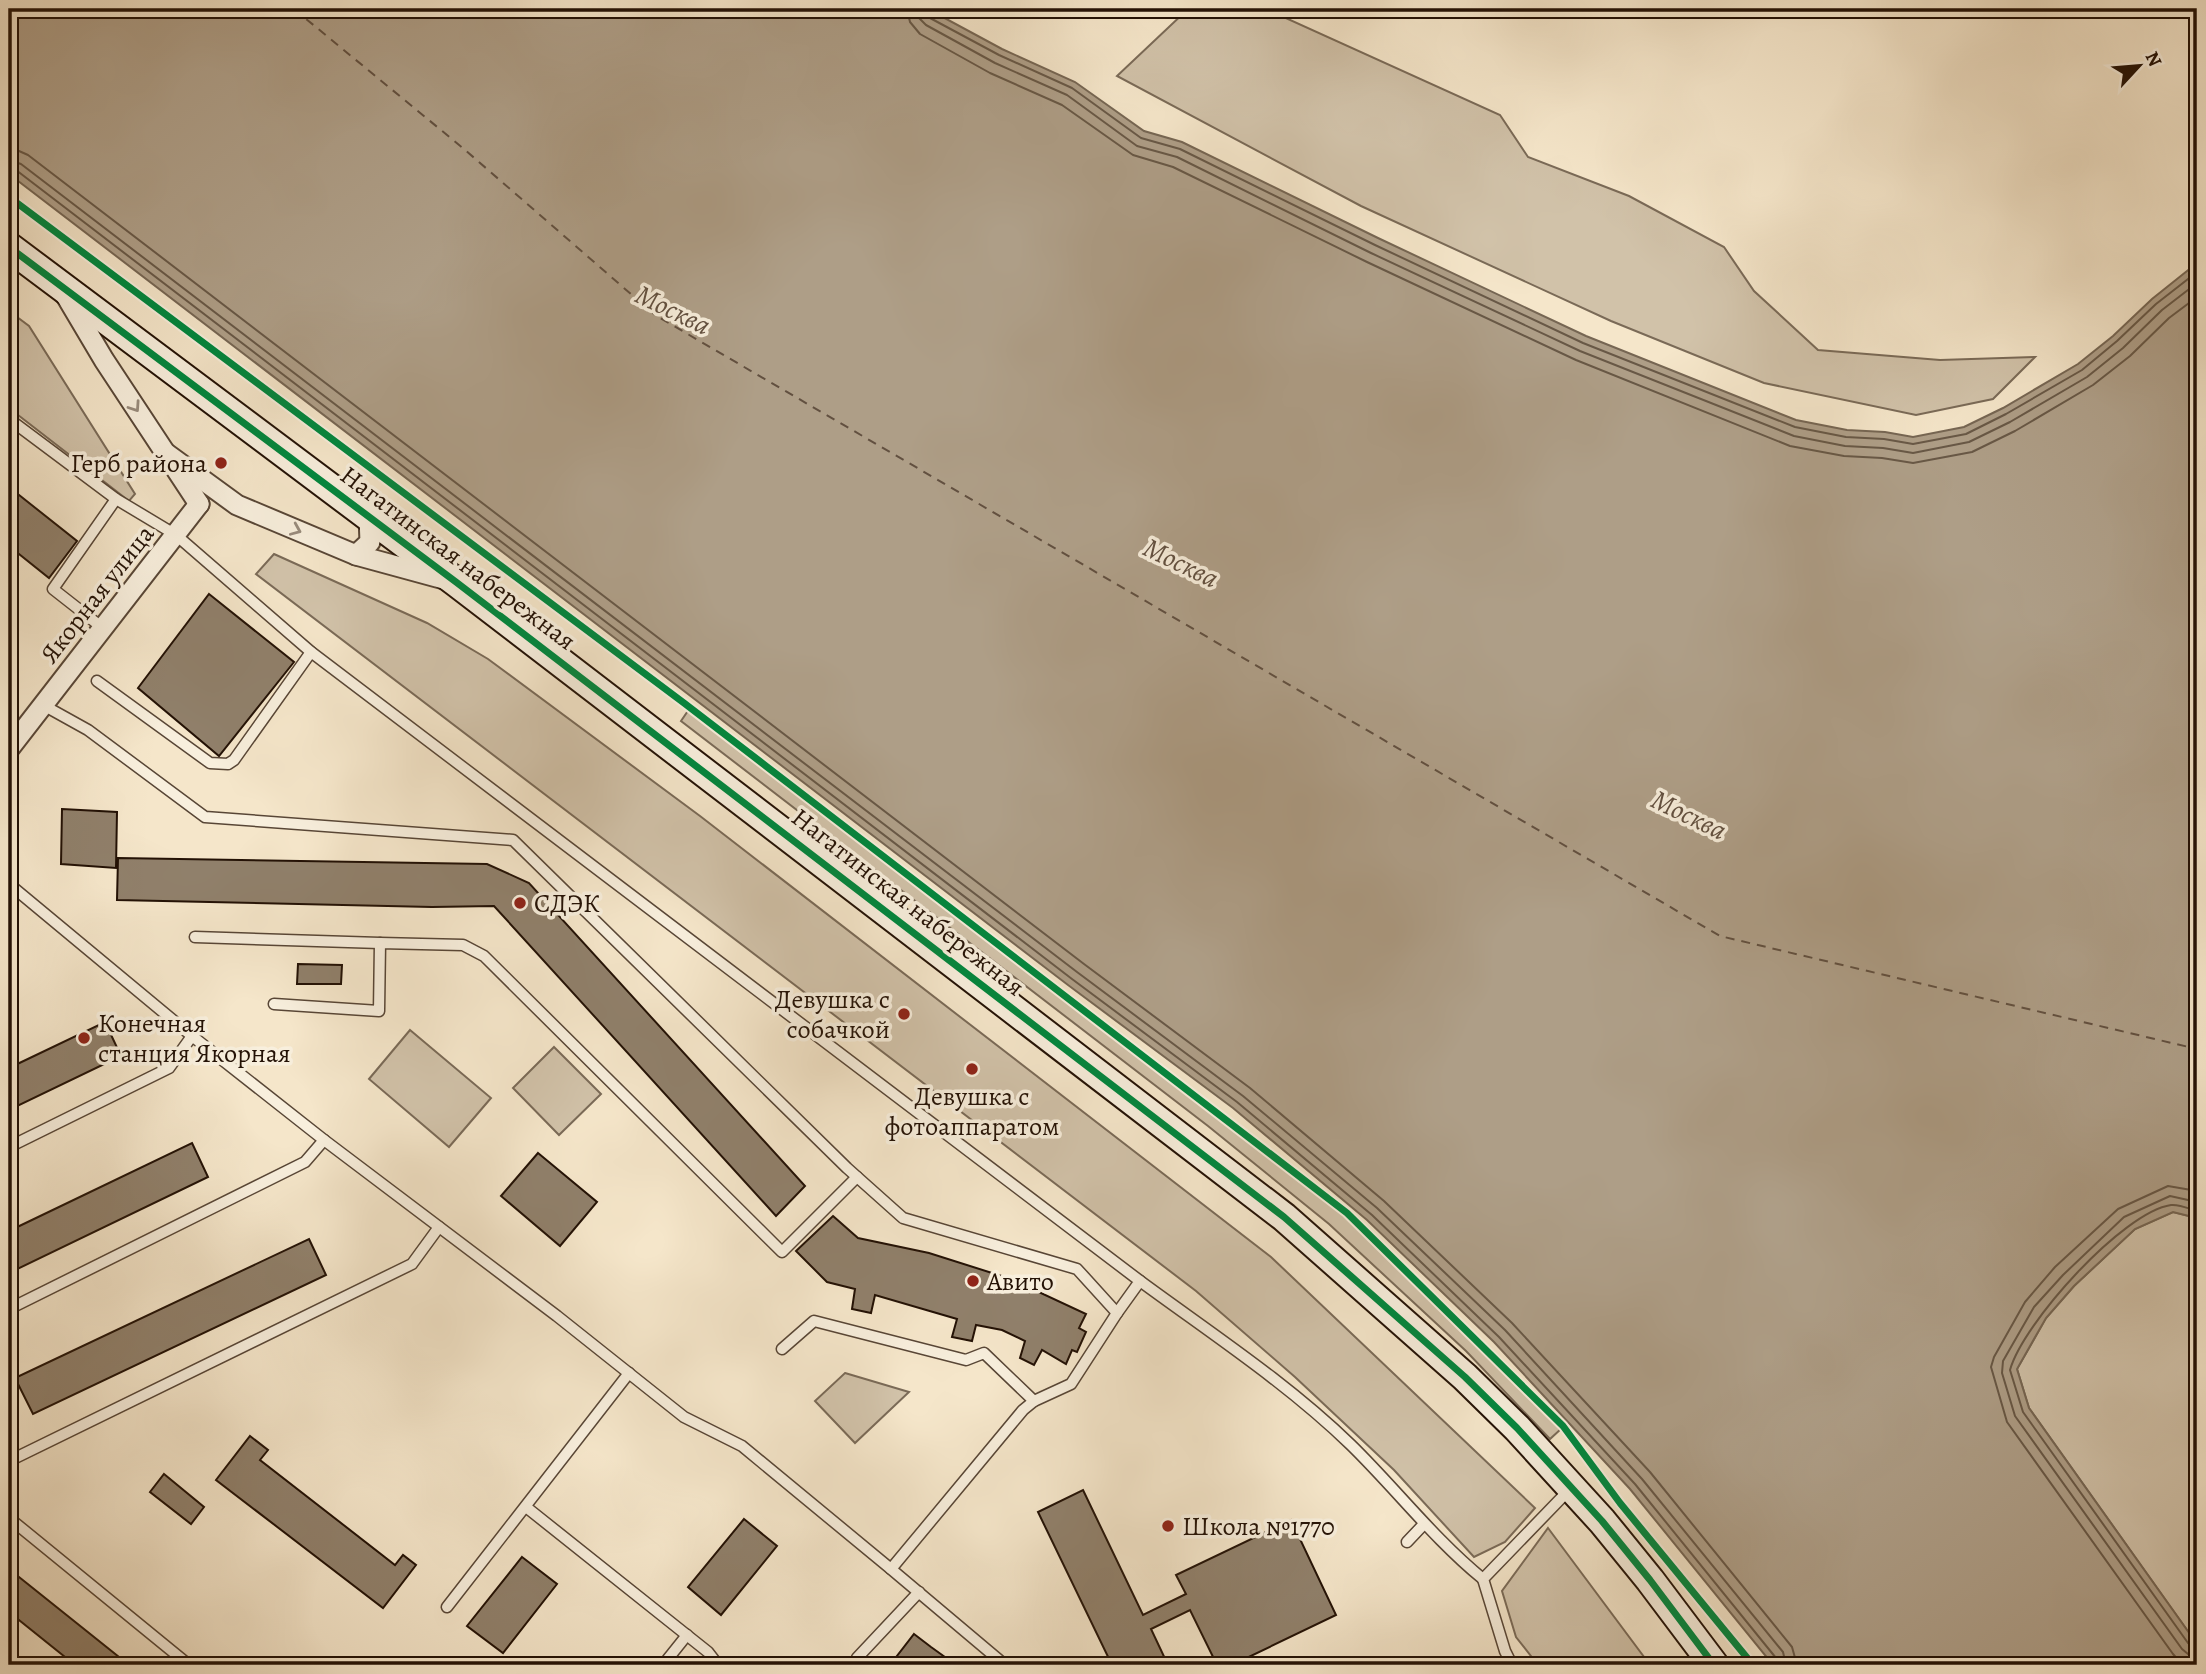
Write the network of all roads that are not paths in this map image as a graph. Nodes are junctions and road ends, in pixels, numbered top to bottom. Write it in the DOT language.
graph roads {
  1 [pos="9,247"];
  2 [pos="61,287"];
  3 [pos="132,340"];
  4 [pos="104,360"];
  5 [pos="9,419"];
  6 [pos="167,454"];
  7 [pos="116,499"];
  8 [pos="199,504"];
  9 [pos="237,505"];
  10 [pos="369,517"];
  11 [pos="176,535"];
  12 [pos="356,555"];
  13 [pos="456,582"];
  14 [pos="104,629"];
  15 [pos="311,652"];
  16 [pos="97,681"];
  17 [pos="43,705"];
  18 [pos="9,749"];
  19 [pos="9,884"];
  20 [pos="195,937"];
  21 [pos="380,943"];
  22 [pos="274,1004"];
  23 [pos="192,1036"];
  24 [pos="324,1140"];
  25 [pos="9,1147"];
  26 [pos="857,1177"];
  27 [pos="439,1227"];
  28 [pos="1140,1282"];
  29 [pos="9,1309"];
  30 [pos="1116,1313"];
  31 [pos="782,1349"];
  32 [pos="629,1373"];
  33 [pos="1034,1401"];
  34 [pos="9,1461"];
  35 [pos="1572,1487"];
  36 [pos="526,1507"];
  37 [pos="9,1518"];
  38 [pos="1424,1524"];
  39 [pos="1407,1542"];
  40 [pos="891,1569"];
  41 [pos="1483,1579"];
  42 [pos="919,1592"];
  43 [pos="447,1608"];
  44 [pos="687,1635"];
  45 [pos="189,1665"];
  46 [pos="663,1665"];
  47 [pos="718,1665"];
  48 [pos="856,1665"];
  49 [pos="1005,1665"];
  50 [pos="1512,1665"];
  51 [pos="1714,1665"];
  1 -- 2 [label="street, Нагатинская набережная"];
  2 -- 3 [label="street, Нагатинская набережная"];
  2 -- 4 [label="street"];
  3 -- 4 [label="street"];
  3 -- 10 [label="street, Нагатинская набережная"];
  4 -- 6 [label="street, one-way"];
  5 -- 7 [label="lane"];
  6 -- 8 [label="street"];
  6 -- 9 [label="street"];
  7 -- 11 [label="lane"];
  7 -- 14 [label="lane"];
  8 -- 9 [label="street"];
  8 -- 11 [label="street, Якорная улица"];
  9 -- 12 [label="street, one-way"];
  10 -- 12 [label="street"];
  10 -- 13 [label="street, Нагатинская набережная"];
  11 -- 14 [label="street, Якорная улица"];
  11 -- 15 [label="lane"];
  12 -- 13 [label="street"];
  13 -- 35 [label="street, Нагатинская набережная"];
  14 -- 17 [label="street, Якорная улица"];
  15 -- 16 [label="lane"];
  15 -- 28 [label="lane"];
  17 -- 18 [label="street, Якорная улица"];
  17 -- 26 [label="lane"];
  19 -- 23 [label="lane"];
  20 -- 21 [label="lane"];
  21 -- 22 [label="lane"];
  21 -- 26 [label="lane"];
  23 -- 24 [label="lane"];
  23 -- 25 [label="lane"];
  24 -- 27 [label="lane"];
  24 -- 29 [label="lane"];
  26 -- 30 [label="lane"];
  27 -- 32 [label="lane"];
  27 -- 34 [label="lane"];
  28 -- 30 [label="lane"];
  28 -- 38 [label="lane"];
  30 -- 33 [label="lane"];
  31 -- 33 [label="lane"];
  32 -- 36 [label="lane"];
  32 -- 40 [label="lane"];
  33 -- 40 [label="lane"];
  35 -- 41 [label="lane"];
  35 -- 51 [label="street, Нагатинская набережная"];
  36 -- 43 [label="lane"];
  36 -- 44 [label="lane"];
  37 -- 45 [label="lane"];
  38 -- 39 [label="lane"];
  38 -- 41 [label="lane"];
  40 -- 42 [label="lane"];
  41 -- 50 [label="lane"];
  42 -- 48 [label="lane"];
  42 -- 49 [label="lane"];
  44 -- 46 [label="lane"];
  44 -- 47 [label="lane"];
}
